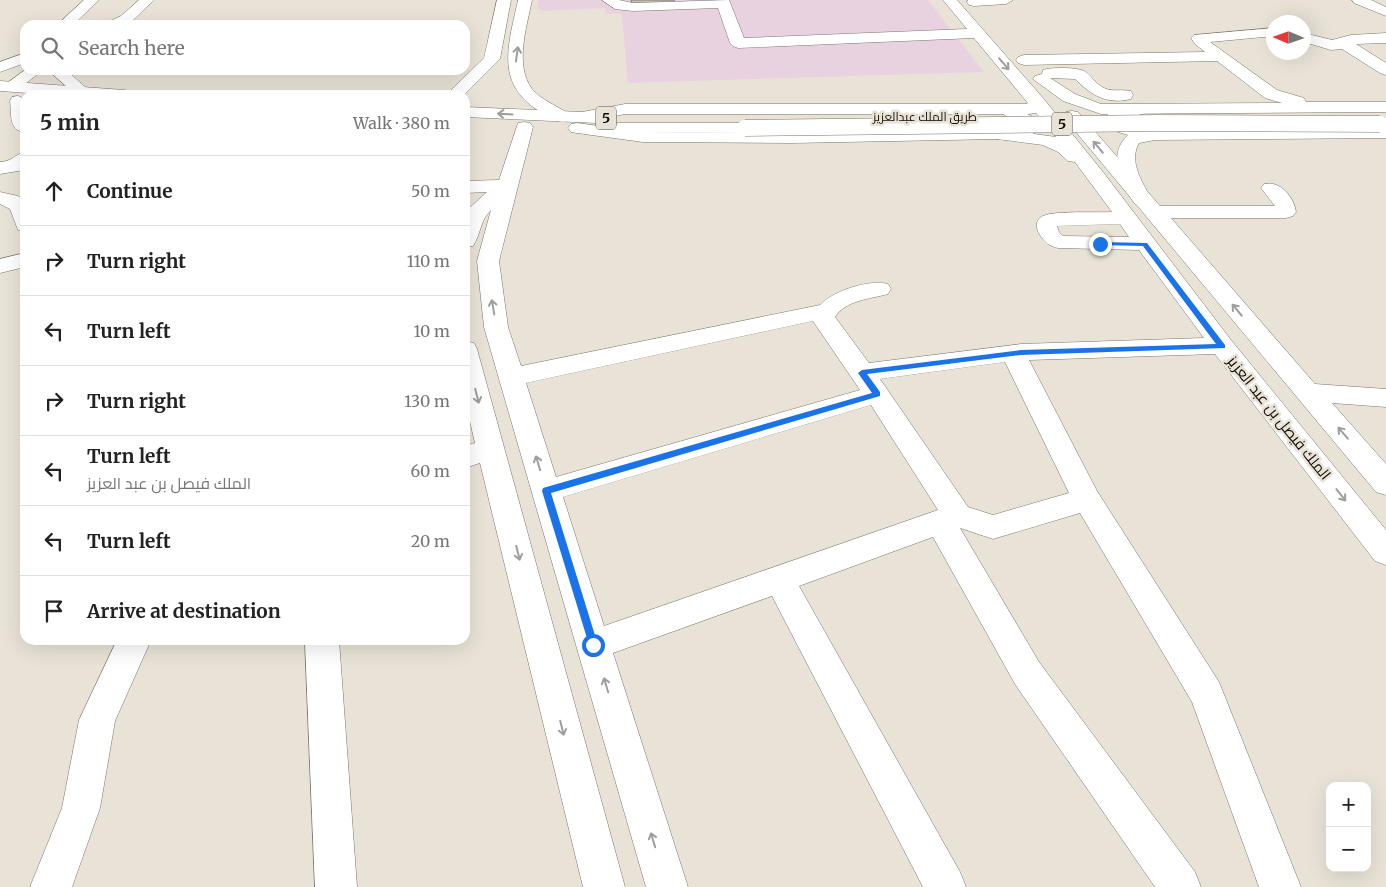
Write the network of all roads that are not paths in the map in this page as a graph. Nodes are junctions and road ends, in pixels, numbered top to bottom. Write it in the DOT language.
graph roads {
  1 [pos="92,0"];
  2 [pos="147,0"];
  3 [pos="504,0"];
  4 [pos="524,0"];
  5 [pos="609,0"];
  6 [pos="950,0"];
  7 [pos="1006,0"];
  8 [pos="1359,0"];
  9 [pos="1380,0"];
  10 [pos="973,1"];
  11 [pos="723,2"];
  12 [pos="1386,2"];
  13 [pos="1386,12"];
  14 [pos="70,20"];
  15 [pos="124,20"];
  16 [pos="978,33"];
  17 [pos="1266,33"];
  18 [pos="1386,38"];
  19 [pos="1311,39"];
  20 [pos="1344,43"];
  21 [pos="1216,56"];
  22 [pos="20,60"];
  23 [pos="0,67"];
  24 [pos="1386,70"];
  25 [pos="1034,71"];
  26 [pos="21,75"];
  27 [pos="30,75"];
  28 [pos="62,75"];
  29 [pos="80,90"];
  30 [pos="459,90"];
  31 [pos="13,94"];
  32 [pos="1386,98"];
  33 [pos="0,101"];
  34 [pos="1037,102"];
  35 [pos="1301,104"];
  36 [pos="988,110"];
  37 [pos="1137,110"];
  38 [pos="470,112"];
  39 [pos="20,120"];
  40 [pos="1382,120"];
  41 [pos="572,121"];
  42 [pos="470,126"];
  43 [pos="524,127"];
  44 [pos="998,134"];
  45 [pos="1155,135"];
  46 [pos="20,163"];
  47 [pos="0,168"];
  48 [pos="1096,176"];
  49 [pos="507,185"];
  50 [pos="20,187"];
  51 [pos="470,187"];
  52 [pos="1271,188"];
  53 [pos="4,198"];
  54 [pos="1148,206"];
  55 [pos="20,210"];
  56 [pos="1126,218"];
  57 [pos="1086,219"];
  58 [pos="470,226"];
  59 [pos="1100,244"];
  60 [pos="1145,244"];
  61 [pos="20,261"];
  62 [pos="0,266"];
  63 [pos="880,288"];
  64 [pos="823,318"];
  65 [pos="1222,346"];
  66 [pos="1017,353"];
  67 [pos="512,377"];
  68 [pos="869,383"];
  69 [pos="470,389"];
  70 [pos="1307,392"];
  71 [pos="1385,399"];
  72 [pos="478,452"];
  73 [pos="1386,484"];
  74 [pos="546,491"];
  75 [pos="1087,499"];
  76 [pos="949,519"];
  77 [pos="1386,552"];
  78 [pos="779,579"];
  79 [pos="132,645"];
  80 [pos="322,645"];
  81 [pos="593,645"];
  82 [pos="51,887"];
  83 [pos="336,887"];
  84 [pos="604,887"];
  85 [pos="667,887"];
  86 [pos="945,887"];
  87 [pos="1180,887"];
  88 [pos="1280,887"];
  1 -- 14 [label="main road"];
  2 -- 15 [label="main road"];
  3 -- 30 [label="main road"];
  41 -- 4 [label="main road, one-way"];
  5 -- 11 [label="main road"];
  6 -- 16 [label="main road, الملك فيصل بن عبد العزيز"];
  7 -- 10 [label="main road"];
  8 -- 13 [label="main road"];
  9 -- 12 [label="main road"];
  10 -- 25 [label="main road"];
  11 -- 16 [label="main road"];
  16 -- 34 [label="main road, الملك فيصل بن عبد العزيز, one-way"];
  17 -- 21 [label="main road"];
  18 -- 20 [label="main road"];
  19 -- 20 [label="main road"];
  20 -- 24 [label="main road"];
  21 -- 25 [label="main road"];
  21 -- 25 [label="main road"];
  21 -- 35 [label="main road"];
  22 -- 23 [label="main road"];
  25 -- 37 [label="main road"];
  54 -- 25 [label="main road, one-way"];
  26 -- 31 [label="main road"];
  27 -- 31 [label="main road"];
  28 -- 29 [label="main road"];
  31 -- 33 [label="main road"];
  31 -- 39 [label="main road"];
  32 -- 35 [label="main road"];
  34 -- 36 [label="main road"];
  34 -- 48 [label="main road, الملك فيصل بن عبد العزيز"];
  35 -- 37 [label="main road"];
  35 -- 40 [label="main road"];
  36 -- 41 [label="main road"];
  36 -- 44 [label="main road"];
  37 -- 45 [label="main road"];
  41 -- 38 [label="main road, طريق الملك عبدالعزيز / 5, one-way"];
  40 -- 41 [label="main road, طريق الملك عبدالعزيز / 5, bridge"];
  40 -- 45 [label="main road"];
  41 -- 43 [label="main road, طريق الملك عبدالعزيز / 5"];
  41 -- 44 [label="main road"];
  42 -- 43 [label="main road, طريق الملك عبدالعزيز / 5"];
  43 -- 49 [label="main road"];
  44 -- 48 [label="main road"];
  45 -- 54 [label="main road"];
  46 -- 47 [label="main road"];
  48 -- 56 [label="main road, الملك فيصل بن عبد العزيز"];
  49 -- 51 [label="main road"];
  49 -- 58 [label="main road"];
  67 -- 49 [label="main road, one-way"];
  50 -- 53 [label="main road"];
  52 -- 54 [label="main road"];
  53 -- 55 [label="main road"];
  70 -- 54 [label="main road, one-way"];
  56 -- 57 [label="main road"];
  56 -- 60 [label="main road, الملك فيصل بن عبد العزيز"];
  57 -- 59 [label="main road"];
  57 -- 59 [label="main road"];
  59 -- 60 [label="main road"];
  60 -- 65 [label="main road, الملك فيصل بن عبد العزيز"];
  61 -- 62 [label="main road"];
  63 -- 64 [label="main road"];
  64 -- 67 [label="main road"];
  64 -- 68 [label="main road"];
  65 -- 66 [label="main road"];
  65 -- 77 [label="main road, الملك فيصل بن عبد العزيز, one-way"];
  66 -- 68 [label="main road"];
  66 -- 75 [label="main road"];
  74 -- 67 [label="main road, one-way"];
  68 -- 74 [label="main road"];
  68 -- 76 [label="main road"];
  69 -- 72 [label="main road, one-way"];
  70 -- 71 [label="main road"];
  73 -- 70 [label="main road, one-way"];
  72 -- 84 [label="main road, one-way"];
  74 -- 81 [label="main road"];
  75 -- 76 [label="main road"];
  75 -- 88 [label="main road"];
  76 -- 78 [label="main road"];
  76 -- 87 [label="main road"];
  78 -- 81 [label="main road"];
  78 -- 86 [label="main road"];
  79 -- 82 [label="main road"];
  80 -- 83 [label="main road"];
  85 -- 81 [label="main road, one-way"];
}
